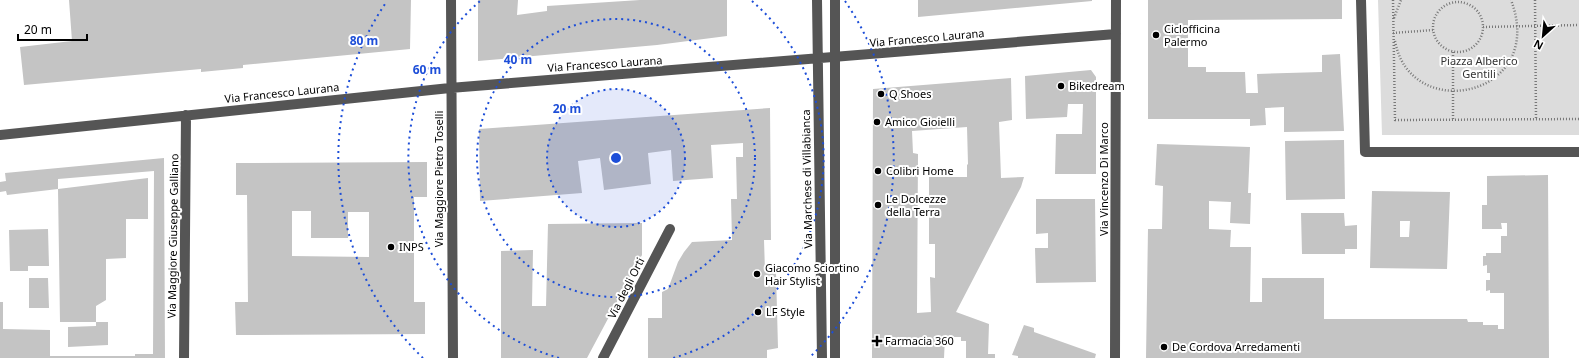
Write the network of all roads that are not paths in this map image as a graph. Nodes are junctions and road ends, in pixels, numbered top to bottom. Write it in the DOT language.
graph roads {
  1 [pos="451,0"];
  2 [pos="817,0"];
  3 [pos="835,0"];
  4 [pos="1116,0"];
  5 [pos="1361,0"];
  6 [pos="1116,34"];
  7 [pos="835,58"];
  8 [pos="818,59"];
  9 [pos="450,88"];
  10 [pos="186,115"];
  11 [pos="0,135"];
  12 [pos="1579,152"];
  13 [pos="670,229"];
  14 [pos="184,358"];
  15 [pos="453,358"];
  16 [pos="603,358"];
  17 [pos="822,358"];
  18 [pos="835,358"];
  19 [pos="1115,358"];
  1 -- 9 [label="street, Via Maggiore Pietro Toselli"];
  2 -- 8 [label="street, Via Marchese di Villabianca"];
  3 -- 7 [label="street"];
  4 -- 6 [label="street, Via Vincenzo Di Marco"];
  5 -- 12 [label="street"];
  6 -- 7 [label="street, Via Francesco Laurana"];
  6 -- 19 [label="street, Via Vincenzo Di Marco"];
  7 -- 8 [label="street, Via Francesco Laurana"];
  7 -- 18 [label="street"];
  8 -- 9 [label="street, Via Francesco Laurana"];
  8 -- 17 [label="street, Via Marchese di Villabianca"];
  9 -- 10 [label="street, Via Francesco Laurana"];
  9 -- 15 [label="street, Via Maggiore Pietro Toselli"];
  10 -- 11 [label="street, Via Francesco Laurana"];
  10 -- 14 [label="street, Via Maggiore Giuseppe Galliano"];
  13 -- 16 [label="street, Via degli Orti"];
}
